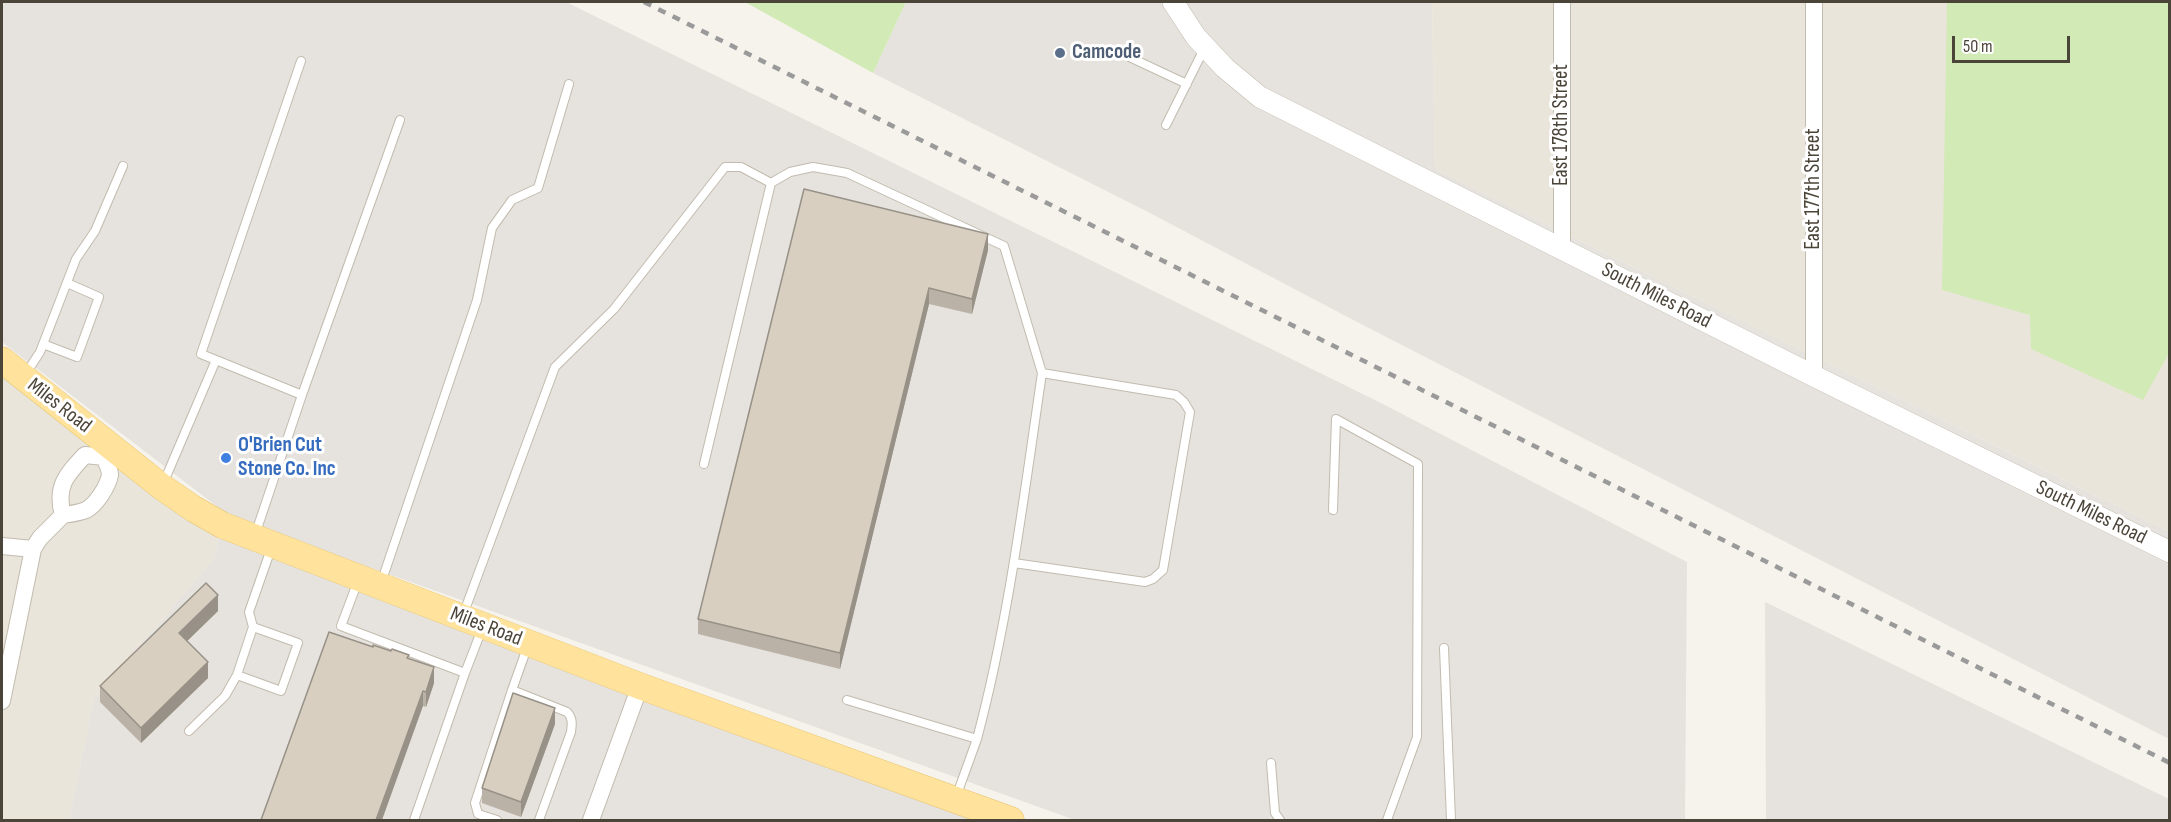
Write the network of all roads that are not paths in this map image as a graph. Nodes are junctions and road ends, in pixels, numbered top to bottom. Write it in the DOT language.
graph roads {
  1 [pos="1173,2"];
  2 [pos="1562,2"];
  3 [pos="1814,2"];
  4 [pos="1206,47"];
  5 [pos="1125,55"];
  6 [pos="301,61"];
  7 [pos="569,84"];
  8 [pos="1187,84"];
  9 [pos="400,120"];
  10 [pos="1166,125"];
  11 [pos="123,166"];
  12 [pos="771,183"];
  13 [pos="1562,248"];
  14 [pos="67,283"];
  15 [pos="43,344"];
  16 [pos="2,360"];
  17 [pos="216,360"];
  18 [pos="1042,373"];
  19 [pos="1814,376"];
  20 [pos="24,378"];
  21 [pos="302,396"];
  22 [pos="107,452"];
  23 [pos="704,464"];
  24 [pos="162,487"];
  25 [pos="1333,510"];
  26 [pos="63,515"];
  27 [pos="263,542"];
  28 [pos="2,546"];
  29 [pos="33,549"];
  30 [pos="2169,552"];
  31 [pos="1014,563"];
  32 [pos="369,582"];
  33 [pos="472,622"];
  34 [pos="253,627"];
  35 [pos="529,643"];
  36 [pos="1444,648"];
  37 [pos="465,673"];
  38 [pos="237,675"];
  39 [pos="640,686"];
  40 [pos="512,690"];
  41 [pos="848,700"];
  42 [pos="2,701"];
  43 [pos="189,731"];
  44 [pos="977,739"];
  45 [pos="1271,763"];
  46 [pos="962,806"];
  47 [pos="414,820"];
  48 [pos="497,820"];
  49 [pos="539,820"];
  50 [pos="591,820"];
  51 [pos="1011,820"];
  52 [pos="1280,820"];
  53 [pos="1387,820"];
  54 [pos="1451,820"];
  1 -- 4 [label="street, South Miles Road"];
  2 -- 13 [label="street, East 178th Street"];
  3 -- 19 [label="street, East 177th Street"];
  4 -- 8 [label="lane"];
  4 -- 13 [label="street, South Miles Road"];
  5 -- 8 [label="lane"];
  6 -- 17 [label="lane"];
  7 -- 32 [label="lane"];
  8 -- 10 [label="lane"];
  9 -- 21 [label="lane"];
  11 -- 14 [label="lane"];
  12 -- 18 [label="lane"];
  12 -- 23 [label="lane"];
  12 -- 33 [label="lane"];
  13 -- 19 [label="street, South Miles Road"];
  14 -- 15 [label="lane"];
  14 -- 15 [label="lane"];
  15 -- 20 [label="lane"];
  16 -- 20 [label="main road, Miles Road"];
  17 -- 21 [label="lane"];
  17 -- 24 [label="lane"];
  18 -- 31 [label="lane"];
  18 -- 31 [label="lane"];
  19 -- 30 [label="street, South Miles Road"];
  20 -- 22 [label="main road, Miles Road"];
  21 -- 27 [label="lane"];
  22 -- 24 [label="main road, Miles Road"];
  22 -- 26 [label="street"];
  22 -- 26 [label="street"];
  24 -- 27 [label="main road, Miles Road"];
  25 -- 53 [label="lane"];
  26 -- 29 [label="street"];
  27 -- 32 [label="main road, Miles Road"];
  27 -- 34 [label="lane"];
  28 -- 29 [label="street"];
  29 -- 42 [label="street"];
  31 -- 44 [label="lane"];
  32 -- 33 [label="main road, Miles Road"];
  32 -- 37 [label="lane"];
  33 -- 35 [label="main road, Miles Road"];
  33 -- 37 [label="lane"];
  34 -- 38 [label="lane"];
  34 -- 38 [label="lane"];
  35 -- 39 [label="main road, Miles Road"];
  35 -- 40 [label="lane"];
  36 -- 54 [label="lane"];
  37 -- 47 [label="lane"];
  38 -- 43 [label="lane"];
  39 -- 46 [label="main road, Miles Road"];
  39 -- 50 [label="street"];
  40 -- 48 [label="lane"];
  40 -- 49 [label="lane"];
  41 -- 44 [label="lane"];
  44 -- 46 [label="lane"];
  45 -- 52 [label="lane"];
  46 -- 51 [label="main road, Miles Road"];
}
